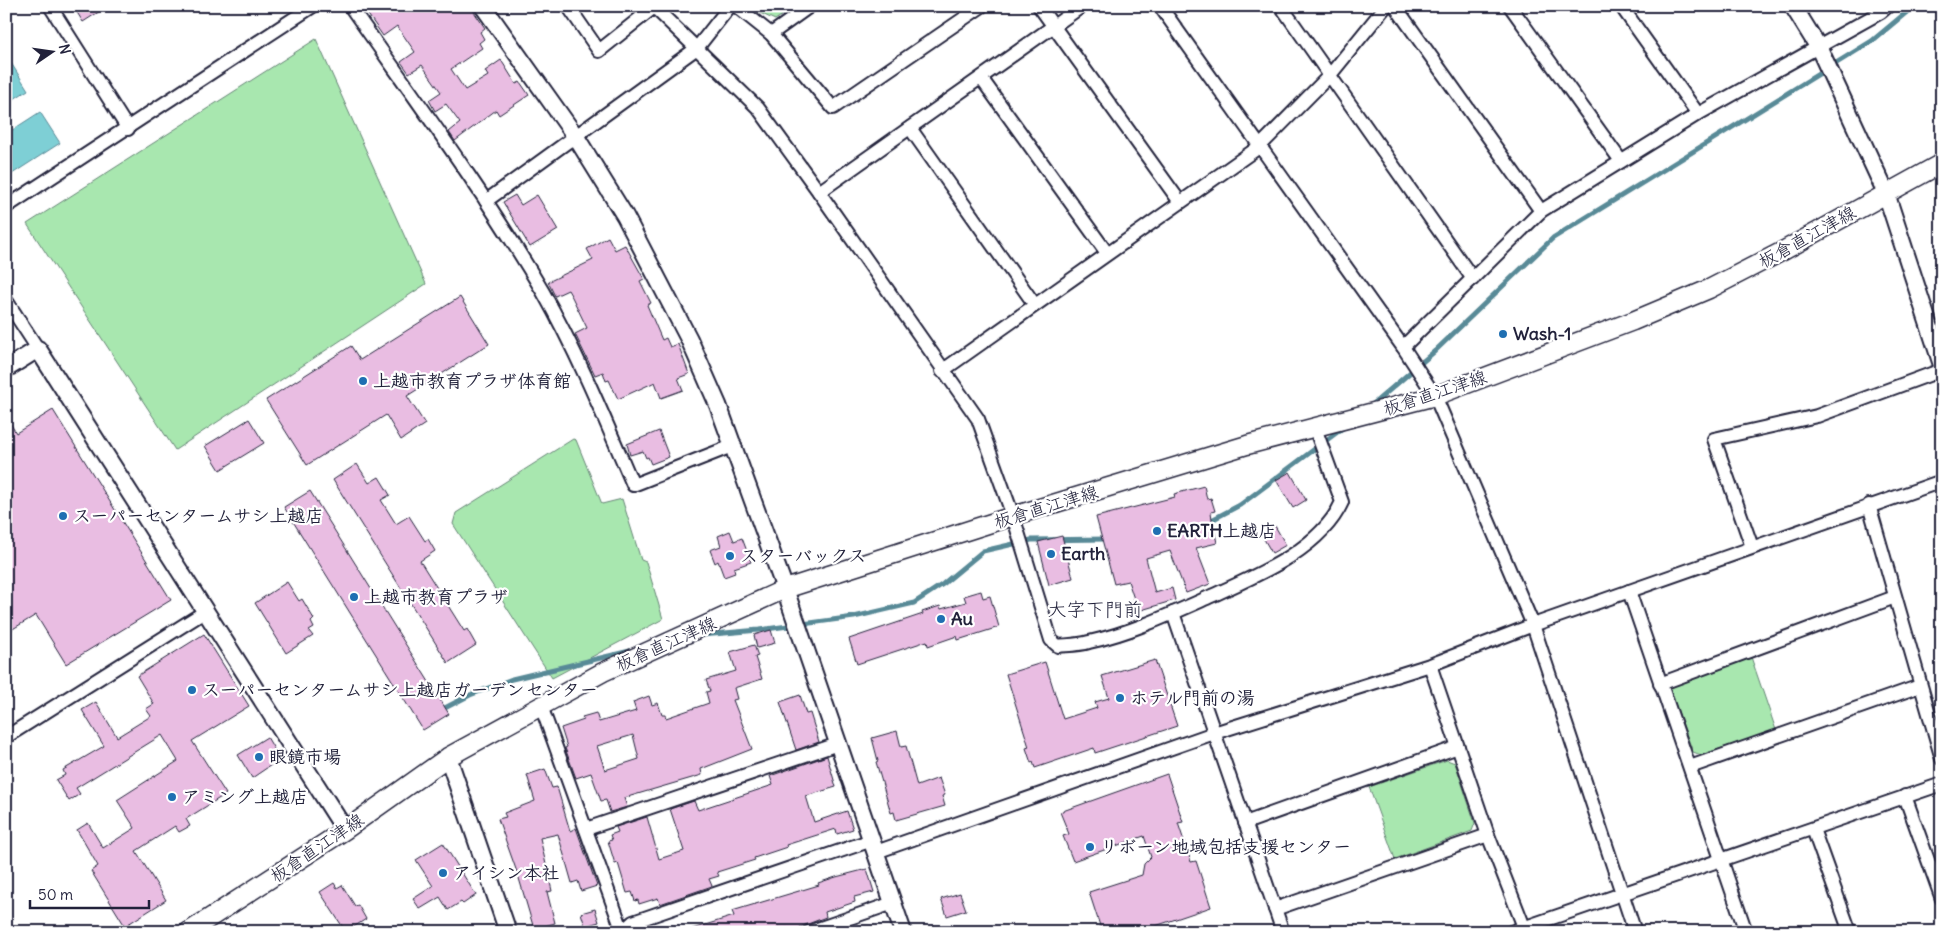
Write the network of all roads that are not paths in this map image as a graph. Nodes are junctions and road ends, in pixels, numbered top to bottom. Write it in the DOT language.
graph roads {
  1 [pos="50,6"];
  2 [pos="313,6"];
  3 [pos="350,6"];
  4 [pos="483,6"];
  5 [pos="568,6"];
  6 [pos="730,6"];
  7 [pos="736,6"];
  8 [pos="810,6"];
  9 [pos="1040,6"];
  10 [pos="1082,6"];
  11 [pos="1160,6"];
  12 [pos="1281,6"];
  13 [pos="1386,6"];
  14 [pos="1395,6"];
  15 [pos="1510,6"];
  16 [pos="1621,6"];
  17 [pos="1793,6"];
  18 [pos="1888,6"];
  19 [pos="654,7"];
  20 [pos="975,8"];
  21 [pos="1053,27"];
  22 [pos="771,34"];
  23 [pos="698,48"];
  24 [pos="1819,48"];
  25 [pos="1330,75"];
  26 [pos="981,78"];
  27 [pos="1698,114"];
  28 [pos="910,128"];
  29 [pos="128,129"];
  30 [pos="576,137"];
  31 [pos="1259,147"];
  32 [pos="1621,161"];
  33 [pos="1942,163"];
  34 [pos="819,192"];
  35 [pos="1886,193"];
  36 [pos="486,200"];
  37 [pos="1180,202"];
  38 [pos="6,207"];
  39 [pos="1541,211"];
  40 [pos="1107,253"];
  41 [pos="1473,279"];
  42 [pos="6,300"];
  43 [pos="1035,306"];
  44 [pos="1403,347"];
  45 [pos="38,349"];
  46 [pos="1942,365"];
  47 [pos="6,369"];
  48 [pos="942,370"];
  49 [pos="1942,370"];
  50 [pos="1435,396"];
  51 [pos="1315,428"];
  52 [pos="732,446"];
  53 [pos="1942,481"];
  54 [pos="1869,505"];
  55 [pos="1013,516"];
  56 [pos="1752,547"];
  57 [pos="785,590"];
  58 [pos="1628,592"];
  59 [pos="1895,597"];
  60 [pos="206,611"];
  61 [pos="1173,613"];
  62 [pos="1533,625"];
  63 [pos="1430,664"];
  64 [pos="1660,684"];
  65 [pos="1920,686"];
  66 [pos="541,706"];
  67 [pos="1214,733"];
  68 [pos="6,737"];
  69 [pos="838,744"];
  70 [pos="1458,747"];
  71 [pos="448,757"];
  72 [pos="1942,759"];
  73 [pos="1690,767"];
  74 [pos="1942,784"];
  75 [pos="1905,796"];
  76 [pos="1245,823"];
  77 [pos="1813,829"];
  78 [pos="345,830"];
  79 [pos="586,830"];
  80 [pos="1488,834"];
  81 [pos="874,846"];
  82 [pos="1720,859"];
  83 [pos="1622,893"];
  84 [pos="1942,899"];
  85 [pos="893,903"];
  86 [pos="1275,909"];
  87 [pos="1524,927"];
  88 [pos="188,932"];
  89 [pos="508,932"];
  90 [pos="623,932"];
  91 [pos="809,932"];
  92 [pos="903,932"];
  93 [pos="1283,932"];
  94 [pos="1511,932"];
  95 [pos="1635,932"];
  96 [pos="1746,932"];
  97 [pos="1850,932"];
  1 -- 29 [label="street"];
  2 -- 29 [label="street"];
  3 -- 36 [label="street"];
  4 -- 30 [label="street"];
  5 -- 19 [label="street"];
  6 -- 23 [label="street"];
  7 -- 22 [label="street"];
  8 -- 22 [label="street"];
  9 -- 21 [label="street"];
  10 -- 21 [label="street"];
  11 -- 31 [label="street"];
  12 -- 25 [label="street"];
  13 -- 25 [label="street"];
  14 -- 39 [label="street"];
  15 -- 32 [label="street"];
  16 -- 27 [label="street"];
  17 -- 24 [label="street"];
  18 -- 24 [label="street"];
  19 -- 23 [label="street"];
  20 -- 22 [label="street"];
  21 -- 26 [label="street"];
  21 -- 37 [label="street"];
  23 -- 30 [label="street"];
  23 -- 34 [label="street"];
  24 -- 27 [label="street"];
  24 -- 35 [label="street"];
  25 -- 31 [label="street"];
  25 -- 41 [label="street"];
  26 -- 28 [label="street"];
  26 -- 40 [label="street"];
  27 -- 32 [label="street"];
  28 -- 34 [label="street"];
  28 -- 43 [label="street"];
  29 -- 38 [label="street"];
  30 -- 36 [label="street"];
  30 -- 52 [label="street"];
  31 -- 37 [label="street"];
  31 -- 44 [label="street"];
  32 -- 39 [label="street"];
  33 -- 35 [label="main road, 板倉直江津線"];
  34 -- 48 [label="street"];
  35 -- 46 [label="street"];
  35 -- 50 [label="main road, 板倉直江津線"];
  36 -- 52 [label="street"];
  37 -- 40 [label="street"];
  39 -- 41 [label="street"];
  40 -- 43 [label="street"];
  41 -- 44 [label="street"];
  42 -- 45 [label="street"];
  43 -- 48 [label="street"];
  44 -- 50 [label="street"];
  45 -- 47 [label="street"];
  45 -- 60 [label="street"];
  48 -- 55 [label="street"];
  49 -- 56 [label="street"];
  50 -- 51 [label="main road, 板倉直江津線"];
  50 -- 62 [label="street"];
  51 -- 55 [label="main road, 板倉直江津線"];
  51 -- 61 [label="street"];
  52 -- 57 [label="street"];
  53 -- 54 [label="street"];
  54 -- 56 [label="street"];
  54 -- 59 [label="street"];
  55 -- 57 [label="main road, 板倉直江津線"];
  55 -- 61 [label="street"];
  56 -- 58 [label="street"];
  57 -- 66 [label="main road, 板倉直江津線"];
  57 -- 69 [label="street"];
  58 -- 62 [label="street"];
  58 -- 64 [label="street"];
  59 -- 64 [label="street"];
  59 -- 65 [label="street"];
  60 -- 68 [label="street"];
  60 -- 78 [label="street"];
  61 -- 67 [label="street"];
  62 -- 63 [label="street"];
  62 -- 83 [label="street"];
  63 -- 67 [label="street"];
  63 -- 70 [label="street"];
  64 -- 73 [label="street"];
  65 -- 72 [label="street"];
  65 -- 73 [label="street"];
  66 -- 71 [label="main road, 板倉直江津線"];
  66 -- 79 [label="street"];
  67 -- 76 [label="street"];
  67 -- 81 [label="street"];
  69 -- 79 [label="street"];
  69 -- 81 [label="street"];
  70 -- 76 [label="street"];
  70 -- 80 [label="street"];
  71 -- 78 [label="main road, 板倉直江津線"];
  71 -- 89 [label="street"];
  73 -- 82 [label="street"];
  74 -- 75 [label="street"];
  75 -- 77 [label="street"];
  75 -- 84 [label="street"];
  76 -- 86 [label="street"];
  77 -- 82 [label="street"];
  77 -- 97 [label="street"];
  78 -- 88 [label="main road, 板倉直江津線"];
  79 -- 90 [label="street"];
  80 -- 86 [label="street"];
  80 -- 87 [label="street"];
  81 -- 85 [label="street"];
  81 -- 90 [label="street"];
  82 -- 83 [label="street"];
  82 -- 96 [label="street"];
  83 -- 87 [label="street"];
  83 -- 95 [label="street"];
  85 -- 91 [label="street"];
  85 -- 92 [label="street"];
  86 -- 93 [label="street"];
  87 -- 94 [label="street"];
}
